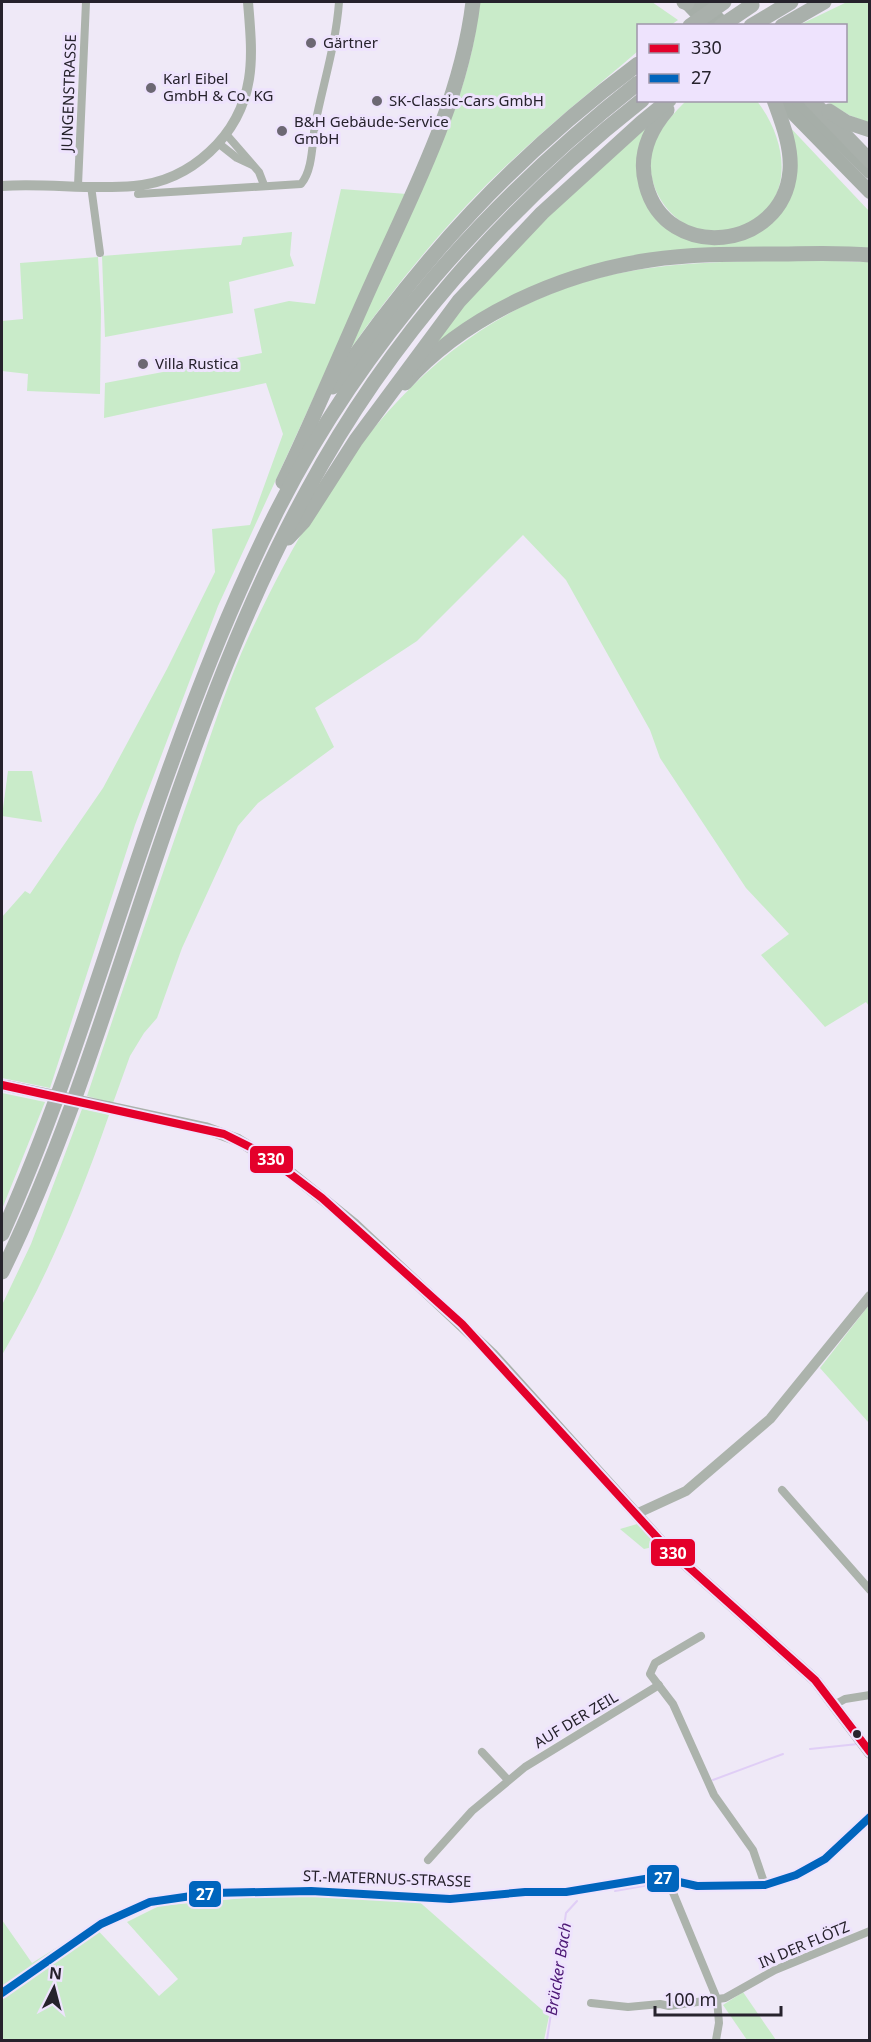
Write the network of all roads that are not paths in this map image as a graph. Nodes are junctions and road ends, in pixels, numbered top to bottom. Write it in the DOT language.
graph roads {
  1 [pos="86,2"];
  2 [pos="248,2"];
  3 [pos="339,2"];
  4 [pos="473,2"];
  5 [pos="690,2"];
  6 [pos="715,2"];
  7 [pos="724,2"];
  8 [pos="791,2"];
  9 [pos="824,2"];
  10 [pos="755,3"];
  11 [pos="757,21"];
  12 [pos="693,24"];
  13 [pos="707,24"];
  14 [pos="722,24"];
  15 [pos="724,24"];
  16 [pos="736,24"];
  17 [pos="786,24"];
  18 [pos="637,66"];
  19 [pos="637,85"];
  20 [pos="640,102"];
  21 [pos="667,102"];
  22 [pos="675,102"];
  23 [pos="775,102"];
  24 [pos="782,102"];
  25 [pos="800,102"];
  26 [pos="815,102"];
  27 [pos="816,102"];
  28 [pos="870,130"];
  29 [pos="222,138"];
  30 [pos="870,161"];
  31 [pos="870,172"];
  32 [pos="78,185"];
  33 [pos="264,185"];
  34 [pos="2,186"];
  35 [pos="91,186"];
  36 [pos="870,192"];
  37 [pos="138,194"];
  38 [pos="100,253"];
  39 [pos="870,255"];
  40 [pos="318,410"];
  41 [pos="356,440"];
  42 [pos="260,547"];
  43 [pos="276,551"];
  44 [pos="4,1085"];
  45 [pos="2,1234"];
  46 [pos="2,1272"];
  47 [pos="870,1296"];
  48 [pos="782,1490"];
  49 [pos="633,1510"];
  50 [pos="870,1590"];
  51 [pos="701,1636"];
  52 [pos="659,1685"];
  53 [pos="870,1695"];
  54 [pos="834,1705"];
  55 [pos="864,1746"];
  56 [pos="482,1752"];
  57 [pos="508,1780"];
  58 [pos="870,1817"];
  59 [pos="428,1860"];
  60 [pos="667,1878"];
  61 [pos="765,1885"];
  62 [pos="870,1931"];
  63 [pos="2,1993"];
  64 [pos="717,1999"];
  65 [pos="591,2003"];
  66 [pos="717,2040"];
  1 -- 32 [label="street, JUNGENSTRASSE"];
  2 -- 29 [label="street"];
  3 -- 33 [label="street"];
  4 -- 40 [label="highway"];
  5 -- 13 [label="highway"];
  5 -- 14 [label="highway"];
  6 -- 16 [label="highway"];
  7 -- 12 [label="highway, bridge"];
  8 -- 11 [label="highway"];
  9 -- 17 [label="highway"];
  10 -- 15 [label="highway, bridge"];
  18 -- 40 [label="highway"];
  19 -- 42 [label="highway"];
  20 -- 43 [label="highway"];
  21 -- 41 [label="highway"];
  22 -- 23 [label="highway"];
  24 -- 36 [label="highway"];
  25 -- 31 [label="highway"];
  26 -- 30 [label="highway"];
  27 -- 28 [label="highway"];
  29 -- 33 [label="street"];
  29 -- 35 [label="street"];
  32 -- 34 [label="street"];
  32 -- 35 [label="street"];
  33 -- 37 [label="street"];
  35 -- 38 [label="street"];
  39 -- 41 [label="highway"];
  40 -- 42 [label="highway"];
  41 -- 43 [label="highway"];
  42 -- 45 [label="highway"];
  43 -- 46 [label="highway"];
  44 -- 49 [label="main road, bridge"];
  47 -- 49 [label="street"];
  48 -- 50 [label="street"];
  49 -- 54 [label="main road"];
  51 -- 52 [label="street"];
  52 -- 57 [label="street, AUF DER ZEIL"];
  52 -- 61 [label="street"];
  53 -- 54 [label="street"];
  54 -- 55 [label="main road"];
  56 -- 57 [label="street"];
  57 -- 59 [label="street, AUF DER ZEIL"];
  58 -- 61 [label="street, ST.-MATERNUS-STRASSE"];
  60 -- 61 [label="street, ST.-MATERNUS-STRASSE"];
  60 -- 63 [label="street, ST.-MATERNUS-STRASSE"];
  60 -- 64 [label="street"];
  62 -- 64 [label="street, IN DER FLÖTZ"];
  64 -- 65 [label="street, IN DER FLÖTZ"];
  64 -- 66 [label="street"];
}
